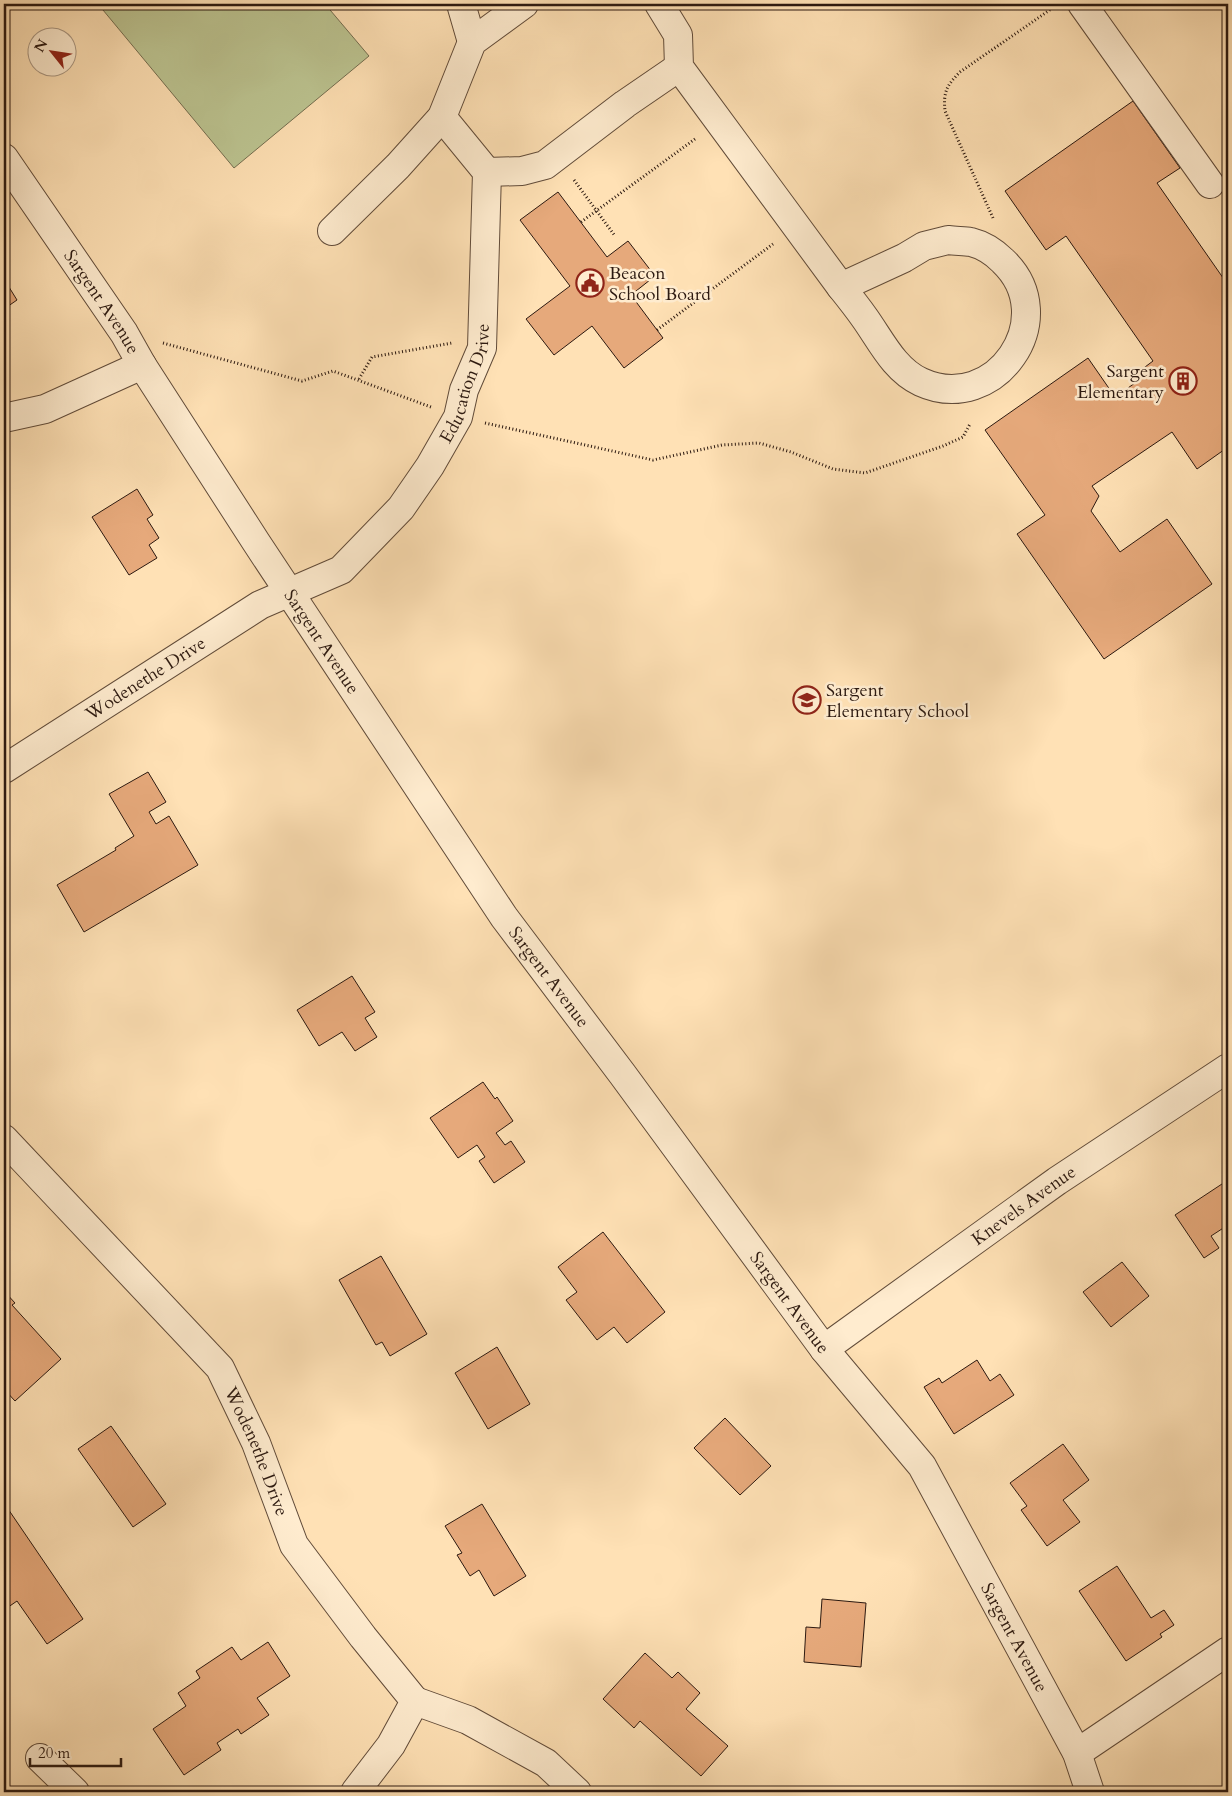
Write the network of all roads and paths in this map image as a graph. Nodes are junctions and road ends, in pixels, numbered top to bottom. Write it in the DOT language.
graph roads {
  1 [pos="461,4"];
  2 [pos="524,4"];
  3 [pos="659,4"];
  4 [pos="1059,4"];
  5 [pos="1082,4"];
  6 [pos="472,42"];
  7 [pos="680,67"];
  8 [pos="442,117"];
  9 [pos="720,121"];
  10 [pos="556,156"];
  11 [pos="4,158"];
  12 [pos="486,172"];
  13 [pos="1210,184"];
  14 [pos="597,210"];
  15 [pos="994,221"];
  16 [pos="581,222"];
  17 [pos="332,230"];
  18 [pos="615,236"];
  19 [pos="776,242"];
  20 [pos="841,287"];
  21 [pos="657,330"];
  22 [pos="124,333"];
  23 [pos="482,348"];
  24 [pos="142,365"];
  25 [pos="359,380"];
  26 [pos="458,417"];
  27 [pos="4,418"];
  28 [pos="970,424"];
  29 [pos="289,592"];
  30 [pos="4,768"];
  31 [pos="1228,1068"];
  32 [pos="4,1138"];
  33 [pos="824,1349"];
  34 [pos="1228,1651"];
  35 [pos="415,1701"];
  36 [pos="1077,1753"];
  37 [pos="40,1758"];
  38 [pos="75,1792"];
  39 [pos="355,1792"];
  40 [pos="577,1792"];
  41 [pos="1090,1792"];
  1 -- 6 [label="street"];
  2 -- 6 [label="street"];
  3 -- 7 [label="street"];
  4 -- 15 [label="path"];
  5 -- 13 [label="street"];
  6 -- 8 [label="street"];
  7 -- 9 [label="street"];
  7 -- 10 [label="street"];
  8 -- 12 [label="street"];
  8 -- 17 [label="street"];
  9 -- 14 [label="path"];
  9 -- 20 [label="street"];
  10 -- 12 [label="street"];
  10 -- 14 [label="path"];
  11 -- 22 [label="street, Sargent Avenue"];
  12 -- 23 [label="street, Education Drive"];
  14 -- 16 [label="path"];
  14 -- 18 [label="path"];
  19 -- 21 [label="path"];
  20 -- 20 [label="street"];
  22 -- 24 [label="street, Sargent Avenue"];
  22 -- 25 [label="path"];
  23 -- 25 [label="path"];
  23 -- 26 [label="street, Education Drive"];
  24 -- 27 [label="street"];
  24 -- 29 [label="street, Sargent Avenue"];
  25 -- 26 [label="path"];
  26 -- 28 [label="path"];
  26 -- 29 [label="street, Education Drive"];
  29 -- 30 [label="street, Wodenethe Drive"];
  29 -- 33 [label="street, Sargent Avenue"];
  31 -- 33 [label="street, Knevels Avenue"];
  32 -- 35 [label="street, Wodenethe Drive"];
  33 -- 36 [label="street, Sargent Avenue"];
  34 -- 36 [label="street"];
  35 -- 39 [label="street"];
  35 -- 40 [label="street"];
  36 -- 41 [label="street, Sargent Avenue"];
  37 -- 38 [label="street"];
}
